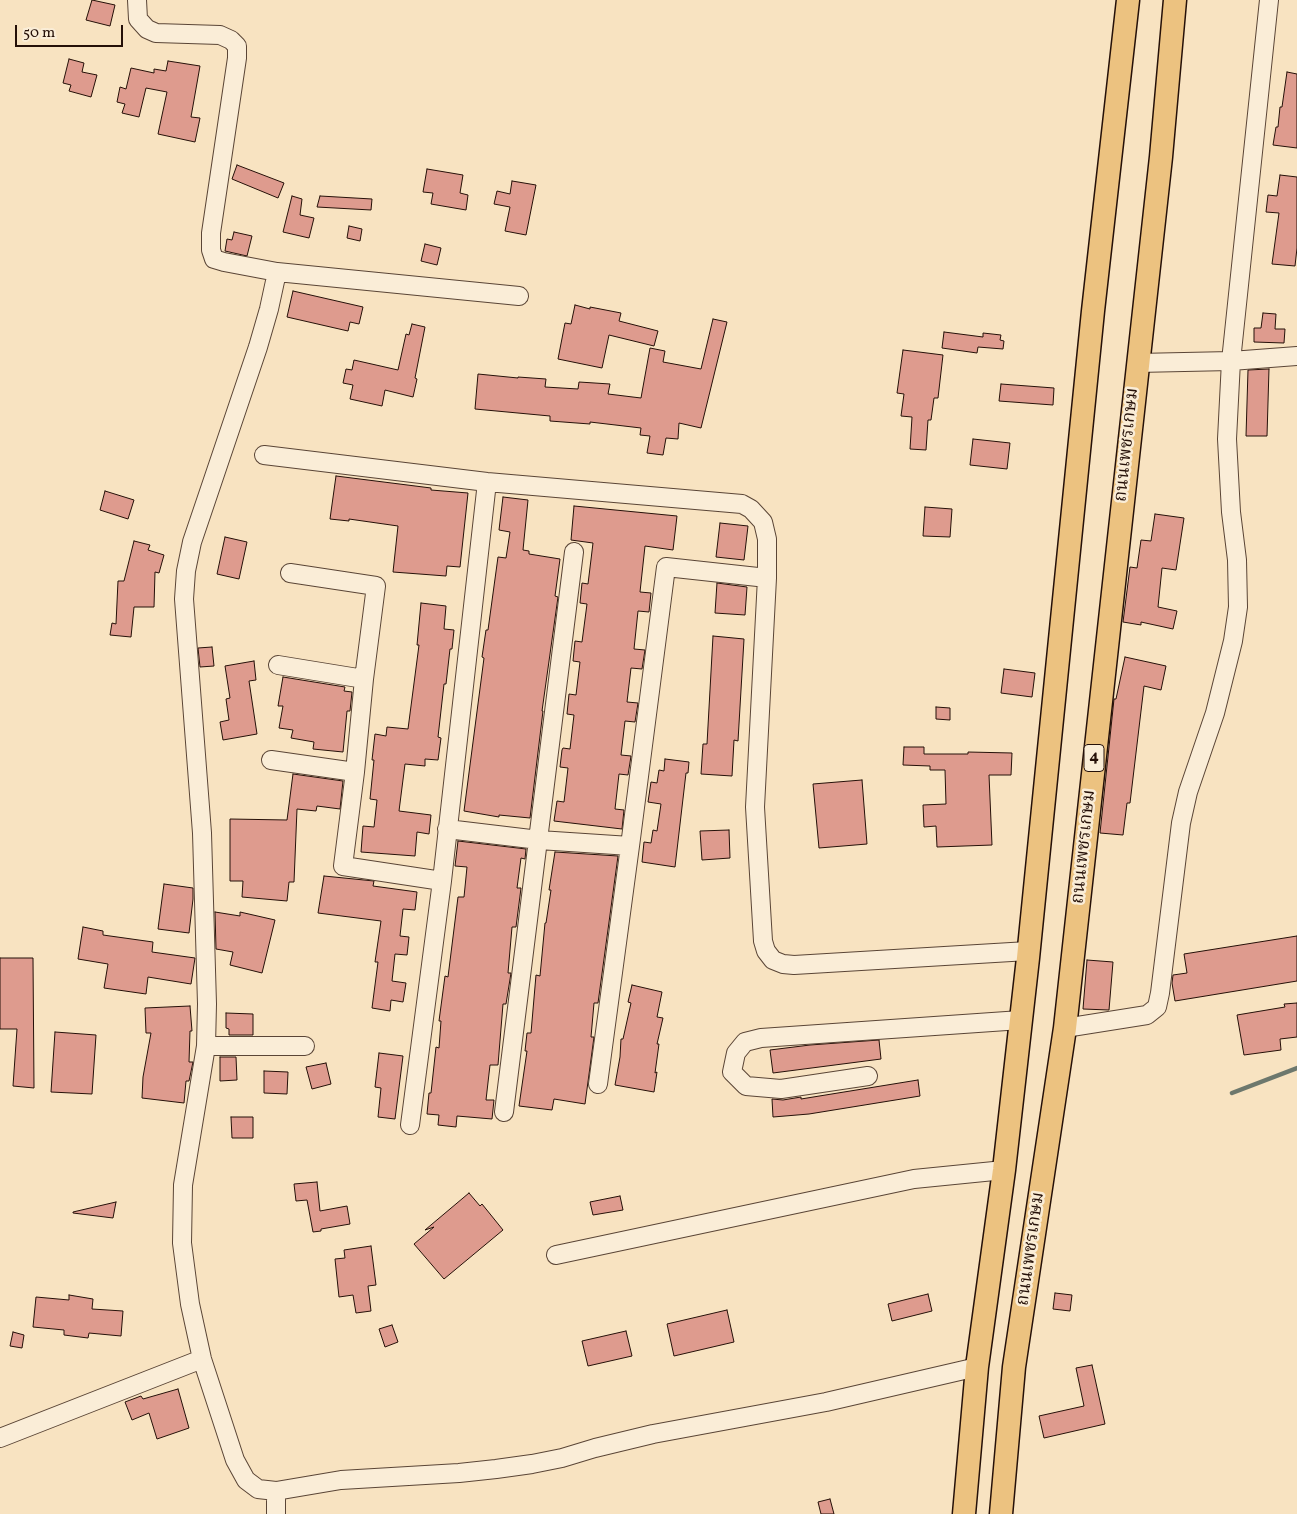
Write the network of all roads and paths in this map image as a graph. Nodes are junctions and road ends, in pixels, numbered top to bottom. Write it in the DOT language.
graph roads {
  1 [pos="137,0"];
  2 [pos="1128,0"];
  3 [pos="1176,0"];
  4 [pos="1269,0"];
  5 [pos="277,272"];
  6 [pos="519,296"];
  7 [pos="1297,356"];
  8 [pos="1231,361"];
  9 [pos="1137,363"];
  10 [pos="264,455"];
  11 [pos="486,482"];
  12 [pos="574,552"];
  13 [pos="290,573"];
  14 [pos="767,578"];
  15 [pos="278,665"];
  16 [pos="364,678"];
  17 [pos="271,760"];
  18 [pos="355,772"];
  19 [pos="447,829"];
  20 [pos="539,840"];
  21 [pos="630,846"];
  22 [pos="442,881"];
  23 [pos="1028,951"];
  24 [pos="1021,1020"];
  25 [pos="1065,1028"];
  26 [pos="206,1046"];
  27 [pos="305,1046"];
  28 [pos="868,1076"];
  29 [pos="598,1084"];
  30 [pos="504,1112"];
  31 [pos="410,1125"];
  32 [pos="1004,1170"];
  33 [pos="556,1255"];
  34 [pos="202,1359"];
  35 [pos="977,1367"];
  36 [pos="0,1438"];
  37 [pos="276,1491"];
  38 [pos="276,1514"];
  39 [pos="964,1514"];
  40 [pos="1001,1514"];
  1 -- 5 [label="street"];
  2 -- 23 [label="main road"];
  3 -- 9 [label="main road, ถนนเพชรเกษม / 4"];
  4 -- 8 [label="street"];
  5 -- 6 [label="street"];
  5 -- 26 [label="street"];
  7 -- 8 [label="street"];
  8 -- 9 [label="street"];
  8 -- 25 [label="street"];
  9 -- 25 [label="main road, ถนนเพชรเกษม / 4"];
  10 -- 11 [label="street"];
  11 -- 14 [label="street"];
  11 -- 19 [label="street"];
  12 -- 20 [label="street"];
  13 -- 16 [label="street"];
  14 -- 21 [label="street"];
  14 -- 23 [label="street"];
  15 -- 16 [label="street"];
  16 -- 18 [label="street"];
  17 -- 18 [label="street"];
  18 -- 22 [label="street"];
  19 -- 20 [label="street"];
  19 -- 22 [label="street"];
  20 -- 21 [label="street"];
  20 -- 30 [label="street"];
  21 -- 29 [label="street"];
  22 -- 31 [label="street"];
  23 -- 24 [label="main road"];
  24 -- 28 [label="street"];
  24 -- 32 [label="main road"];
  25 -- 40 [label="main road, ถนนเพชรเกษม / 4"];
  26 -- 27 [label="street"];
  26 -- 34 [label="street"];
  32 -- 33 [label="street"];
  32 -- 35 [label="main road"];
  34 -- 36 [label="street"];
  34 -- 37 [label="street"];
  35 -- 37 [label="street"];
  35 -- 39 [label="main road"];
  37 -- 38 [label="street"];
}
